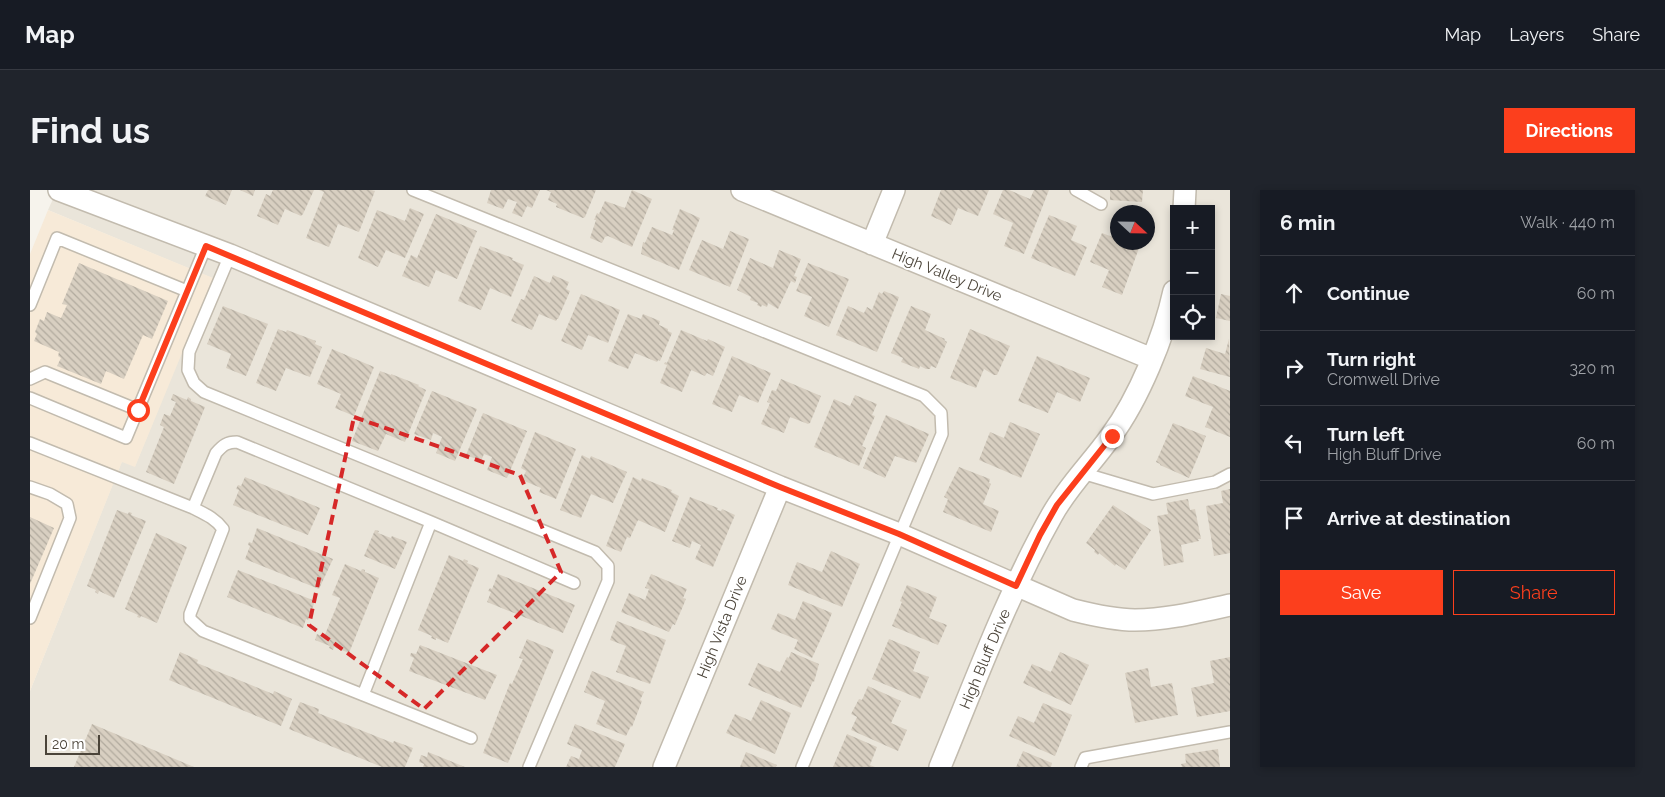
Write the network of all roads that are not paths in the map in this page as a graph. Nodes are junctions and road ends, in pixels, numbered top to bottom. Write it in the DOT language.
graph roads {
  1 [pos="59,190"];
  2 [pos="413,190"];
  3 [pos="742,190"];
  4 [pos="894,190"];
  5 [pos="1076,190"];
  6 [pos="1185,190"];
  7 [pos="770,196"];
  8 [pos="1100,204"];
  9 [pos="1184,205"];
  10 [pos="872,244"];
  11 [pos="206,246"];
  12 [pos="230,255"];
  13 [pos="187,291"];
  14 [pos="1173,295"];
  15 [pos="30,305"];
  16 [pos="1152,359"];
  17 [pos="30,379"];
  18 [pos="30,398"];
  19 [pos="138,410"];
  20 [pos="30,443"];
  21 [pos="1082,473"];
  22 [pos="1230,474"];
  23 [pos="30,487"];
  24 [pos="780,487"];
  25 [pos="193,508"];
  26 [pos="431,522"];
  27 [pos="899,534"];
  28 [pos="574,583"];
  29 [pos="1016,586"];
  30 [pos="1230,605"];
  31 [pos="30,618"];
  32 [pos="364,695"];
  33 [pos="1230,732"];
  34 [pos="471,738"];
  35 [pos="528,767"];
  36 [pos="664,767"];
  37 [pos="802,767"];
  38 [pos="940,767"];
  39 [pos="1081,767"];
  1 -- 11 [label="street"];
  2 -- 27 [label="lane"];
  3 -- 7 [label="street, High Valley Drive"];
  4 -- 10 [label="street"];
  5 -- 8 [label="lane"];
  6 -- 9 [label="street"];
  7 -- 10 [label="street, High Valley Drive"];
  10 -- 16 [label="street, High Valley Drive"];
  11 -- 12 [label="street"];
  11 -- 13 [label="lane"];
  12 -- 24 [label="street"];
  12 -- 35 [label="lane"];
  13 -- 15 [label="lane"];
  13 -- 19 [label="lane"];
  14 -- 16 [label="street, High Bluff Drive"];
  16 -- 21 [label="street, High Bluff Drive"];
  17 -- 19 [label="lane"];
  18 -- 19 [label="lane"];
  20 -- 25 [label="lane"];
  21 -- 22 [label="lane"];
  21 -- 29 [label="street, High Bluff Drive"];
  23 -- 31 [label="lane"];
  24 -- 27 [label="street"];
  24 -- 36 [label="street, High Vista Drive"];
  25 -- 26 [label="lane"];
  25 -- 32 [label="lane"];
  26 -- 28 [label="lane"];
  26 -- 32 [label="lane"];
  27 -- 29 [label="street"];
  27 -- 37 [label="lane"];
  29 -- 30 [label="street"];
  29 -- 38 [label="street, High Bluff Drive"];
  32 -- 34 [label="lane"];
  33 -- 39 [label="lane"];
}
